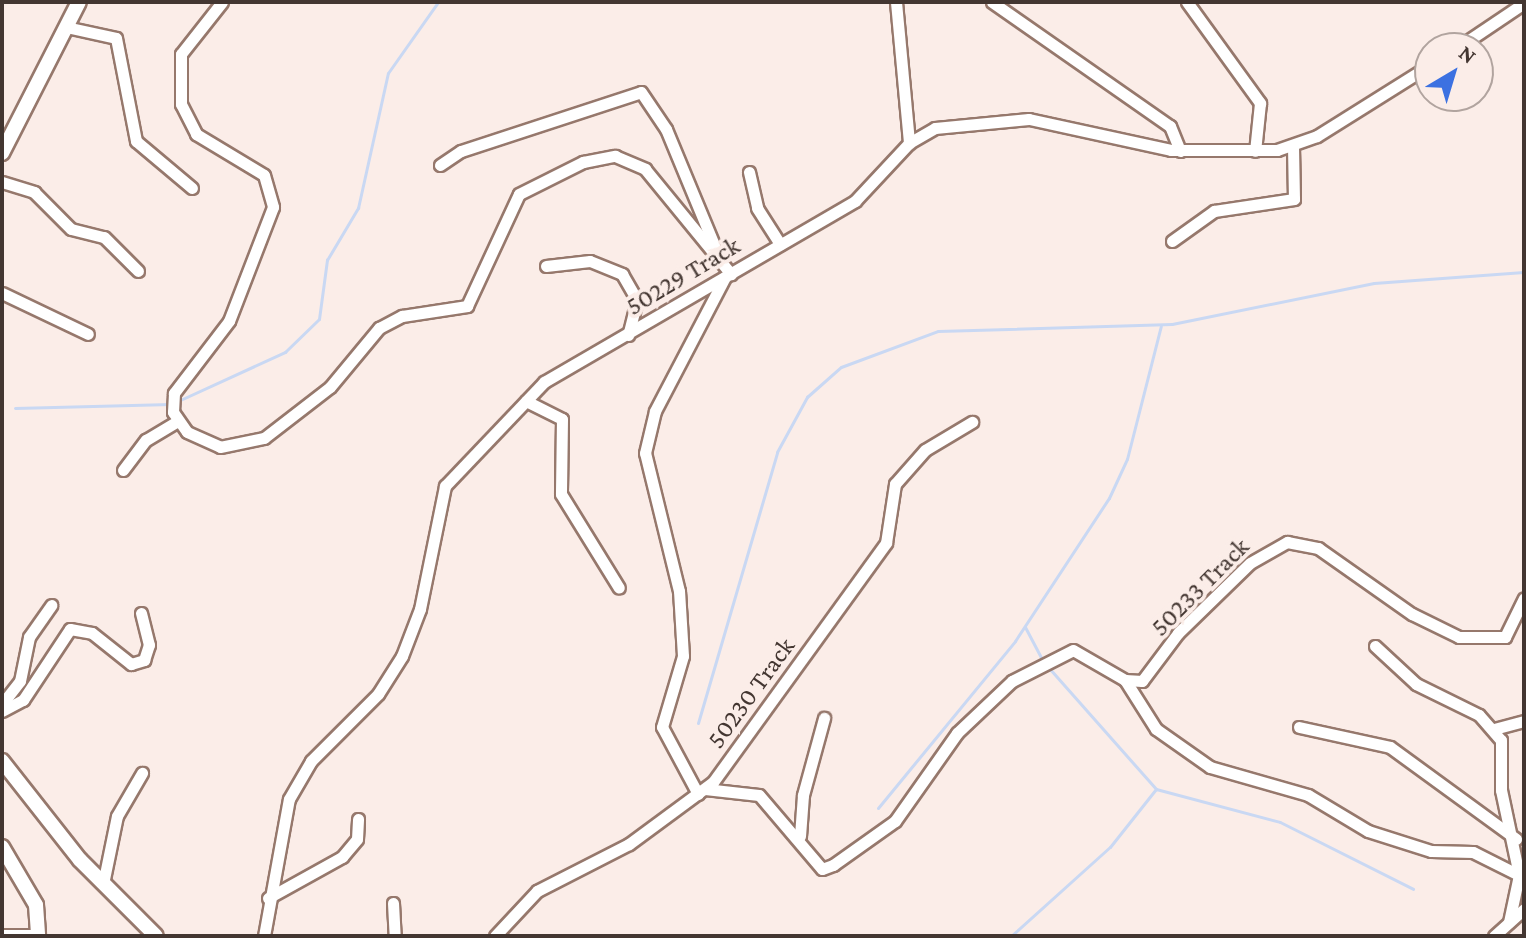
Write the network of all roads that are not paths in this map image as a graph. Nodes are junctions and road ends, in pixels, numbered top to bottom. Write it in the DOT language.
graph roads {
  1 [pos="79,2"];
  2 [pos="222,2"];
  3 [pos="896,2"];
  4 [pos="992,2"];
  5 [pos="1187,2"];
  6 [pos="1524,3"];
  7 [pos="66,27"];
  8 [pos="1481,32"];
  9 [pos="1414,74"];
  10 [pos="909,143"];
  11 [pos="1293,146"];
  12 [pos="1180,151"];
  13 [pos="1255,151"];
  14 [pos="2,153"];
  15 [pos="440,165"];
  16 [pos="749,172"];
  17 [pos="2,182"];
  18 [pos="192,188"];
  19 [pos="1172,241"];
  20 [pos="780,244"];
  21 [pos="719,258"];
  22 [pos="546,266"];
  23 [pos="138,271"];
  24 [pos="728,276"];
  25 [pos="2,293"];
  26 [pos="88,334"];
  27 [pos="628,335"];
  28 [pos="526,401"];
  29 [pos="178,421"];
  30 [pos="972,422"];
  31 [pos="123,470"];
  32 [pos="619,588"];
  33 [pos="1524,598"];
  34 [pos="51,605"];
  35 [pos="141,613"];
  36 [pos="1375,646"];
  37 [pos="1125,680"];
  38 [pos="2,704"];
  39 [pos="2,711"];
  40 [pos="824,718"];
  41 [pos="1524,721"];
  42 [pos="1299,727"];
  43 [pos="1494,729"];
  44 [pos="2,761"];
  45 [pos="142,773"];
  46 [pos="702,792"];
  47 [pos="358,819"];
  48 [pos="800,836"];
  49 [pos="1516,839"];
  50 [pos="2,847"];
  51 [pos="1519,875"];
  52 [pos="103,884"];
  53 [pos="268,898"];
  54 [pos="393,903"];
  55 [pos="1524,909"];
  56 [pos="1509,922"];
  57 [pos="2,935"];
  58 [pos="38,935"];
  59 [pos="156,936"];
  60 [pos="264,936"];
  61 [pos="395,936"];
  62 [pos="495,936"];
  63 [pos="1494,936"];
  1 -- 7 [label="street"];
  2 -- 29 [label="street"];
  3 -- 10 [label="street"];
  4 -- 12 [label="street"];
  5 -- 13 [label="street"];
  6 -- 8 [label="street"];
  7 -- 14 [label="street"];
  7 -- 18 [label="street"];
  9 -- 11 [label="street, 50229 Track"];
  10 -- 12 [label="street, 50229 Track"];
  10 -- 20 [label="street, 50229 Track"];
  11 -- 13 [label="street, 50229 Track"];
  11 -- 19 [label="street"];
  12 -- 13 [label="street, 50229 Track"];
  15 -- 21 [label="street"];
  16 -- 20 [label="street"];
  17 -- 23 [label="street"];
  20 -- 24 [label="street, 50229 Track"];
  21 -- 24 [label="street"];
  21 -- 29 [label="street"];
  22 -- 27 [label="street"];
  24 -- 27 [label="street, 50229 Track"];
  24 -- 46 [label="street"];
  25 -- 26 [label="street"];
  27 -- 28 [label="street, 50229 Track"];
  28 -- 32 [label="street"];
  28 -- 53 [label="street, 50229 Track"];
  29 -- 31 [label="street"];
  30 -- 46 [label="street, 50230 Track"];
  33 -- 37 [label="street, 50233 Track"];
  34 -- 38 [label="street"];
  35 -- 39 [label="street"];
  36 -- 43 [label="street"];
  37 -- 48 [label="street"];
  37 -- 51 [label="street"];
  40 -- 48 [label="street"];
  41 -- 43 [label="street"];
  42 -- 49 [label="street"];
  43 -- 49 [label="street"];
  44 -- 52 [label="street"];
  45 -- 52 [label="street"];
  46 -- 48 [label="street"];
  46 -- 62 [label="street, 50230 Track"];
  47 -- 53 [label="street"];
  49 -- 51 [label="street"];
  50 -- 58 [label="street"];
  51 -- 56 [label="street"];
  52 -- 59 [label="street"];
  53 -- 60 [label="street, 50229 Track"];
  54 -- 61 [label="street"];
  55 -- 56 [label="street"];
  56 -- 63 [label="street"];
  57 -- 58 [label="street"];
}
